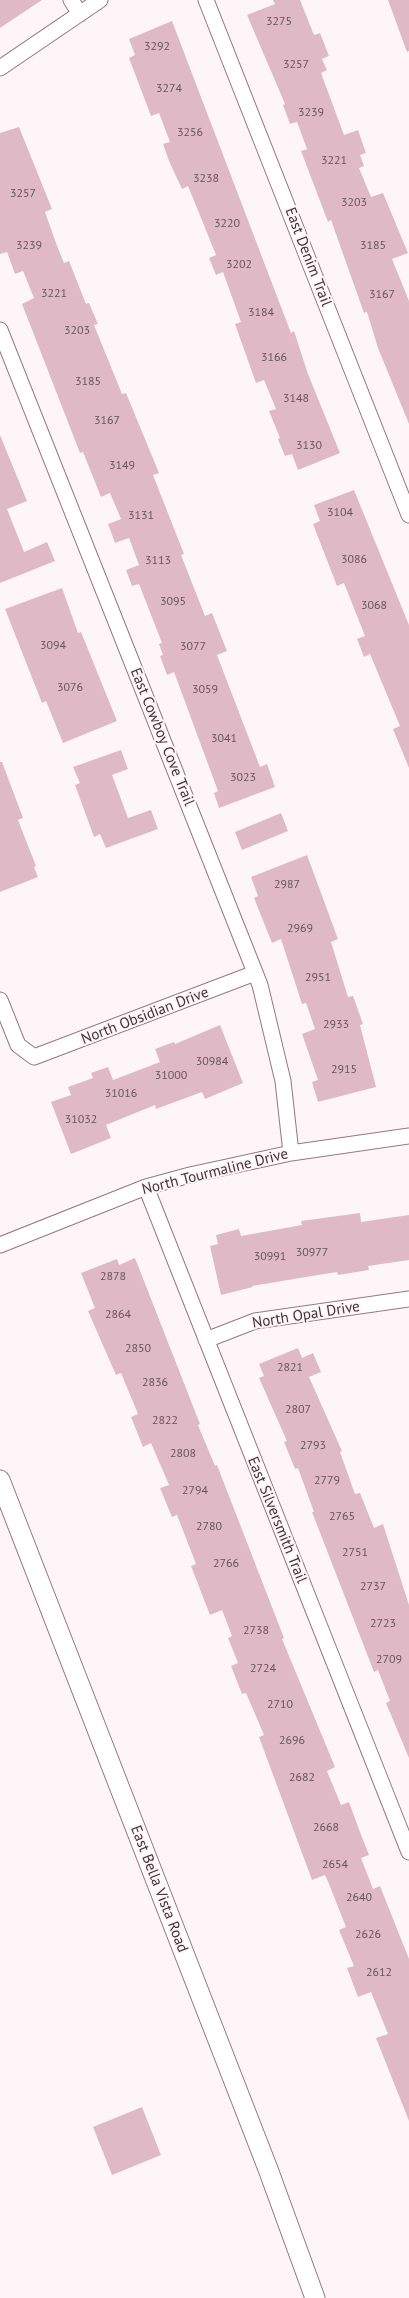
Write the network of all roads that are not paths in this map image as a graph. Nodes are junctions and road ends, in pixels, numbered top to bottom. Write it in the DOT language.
graph roads {
  1 [pos="71,0"];
  2 [pos="100,0"];
  3 [pos="206,0"];
  4 [pos="80,14"];
  5 [pos="0,68"];
  6 [pos="0,330"];
  7 [pos="409,515"];
  8 [pos="255,973"];
  9 [pos="0,1000"];
  10 [pos="409,1136"];
  11 [pos="291,1153"];
  12 [pos="146,1187"];
  13 [pos="0,1245"];
  14 [pos="409,1299"];
  15 [pos="206,1340"];
  16 [pos="0,1480"];
  17 [pos="409,1852"];
  18 [pos="315,2298"];
  1 -- 4 [label="street"];
  2 -- 4 [label="street"];
  3 -- 7 [label="street, East Denim Trail"];
  4 -- 5 [label="street"];
  6 -- 8 [label="street, East Cowboy Cove Trail"];
  8 -- 9 [label="street, North Obsidian Drive"];
  8 -- 11 [label="street, East Cowboy Cove Trail"];
  10 -- 11 [label="street, North Tourmaline Drive"];
  11 -- 12 [label="street, North Tourmaline Drive"];
  12 -- 13 [label="street, North Tourmaline Drive"];
  12 -- 15 [label="street, East Silversmith Trail"];
  14 -- 15 [label="street, North Opal Drive"];
  15 -- 17 [label="street, East Silversmith Trail"];
  16 -- 18 [label="street, East Bella Vista Road"];
}
